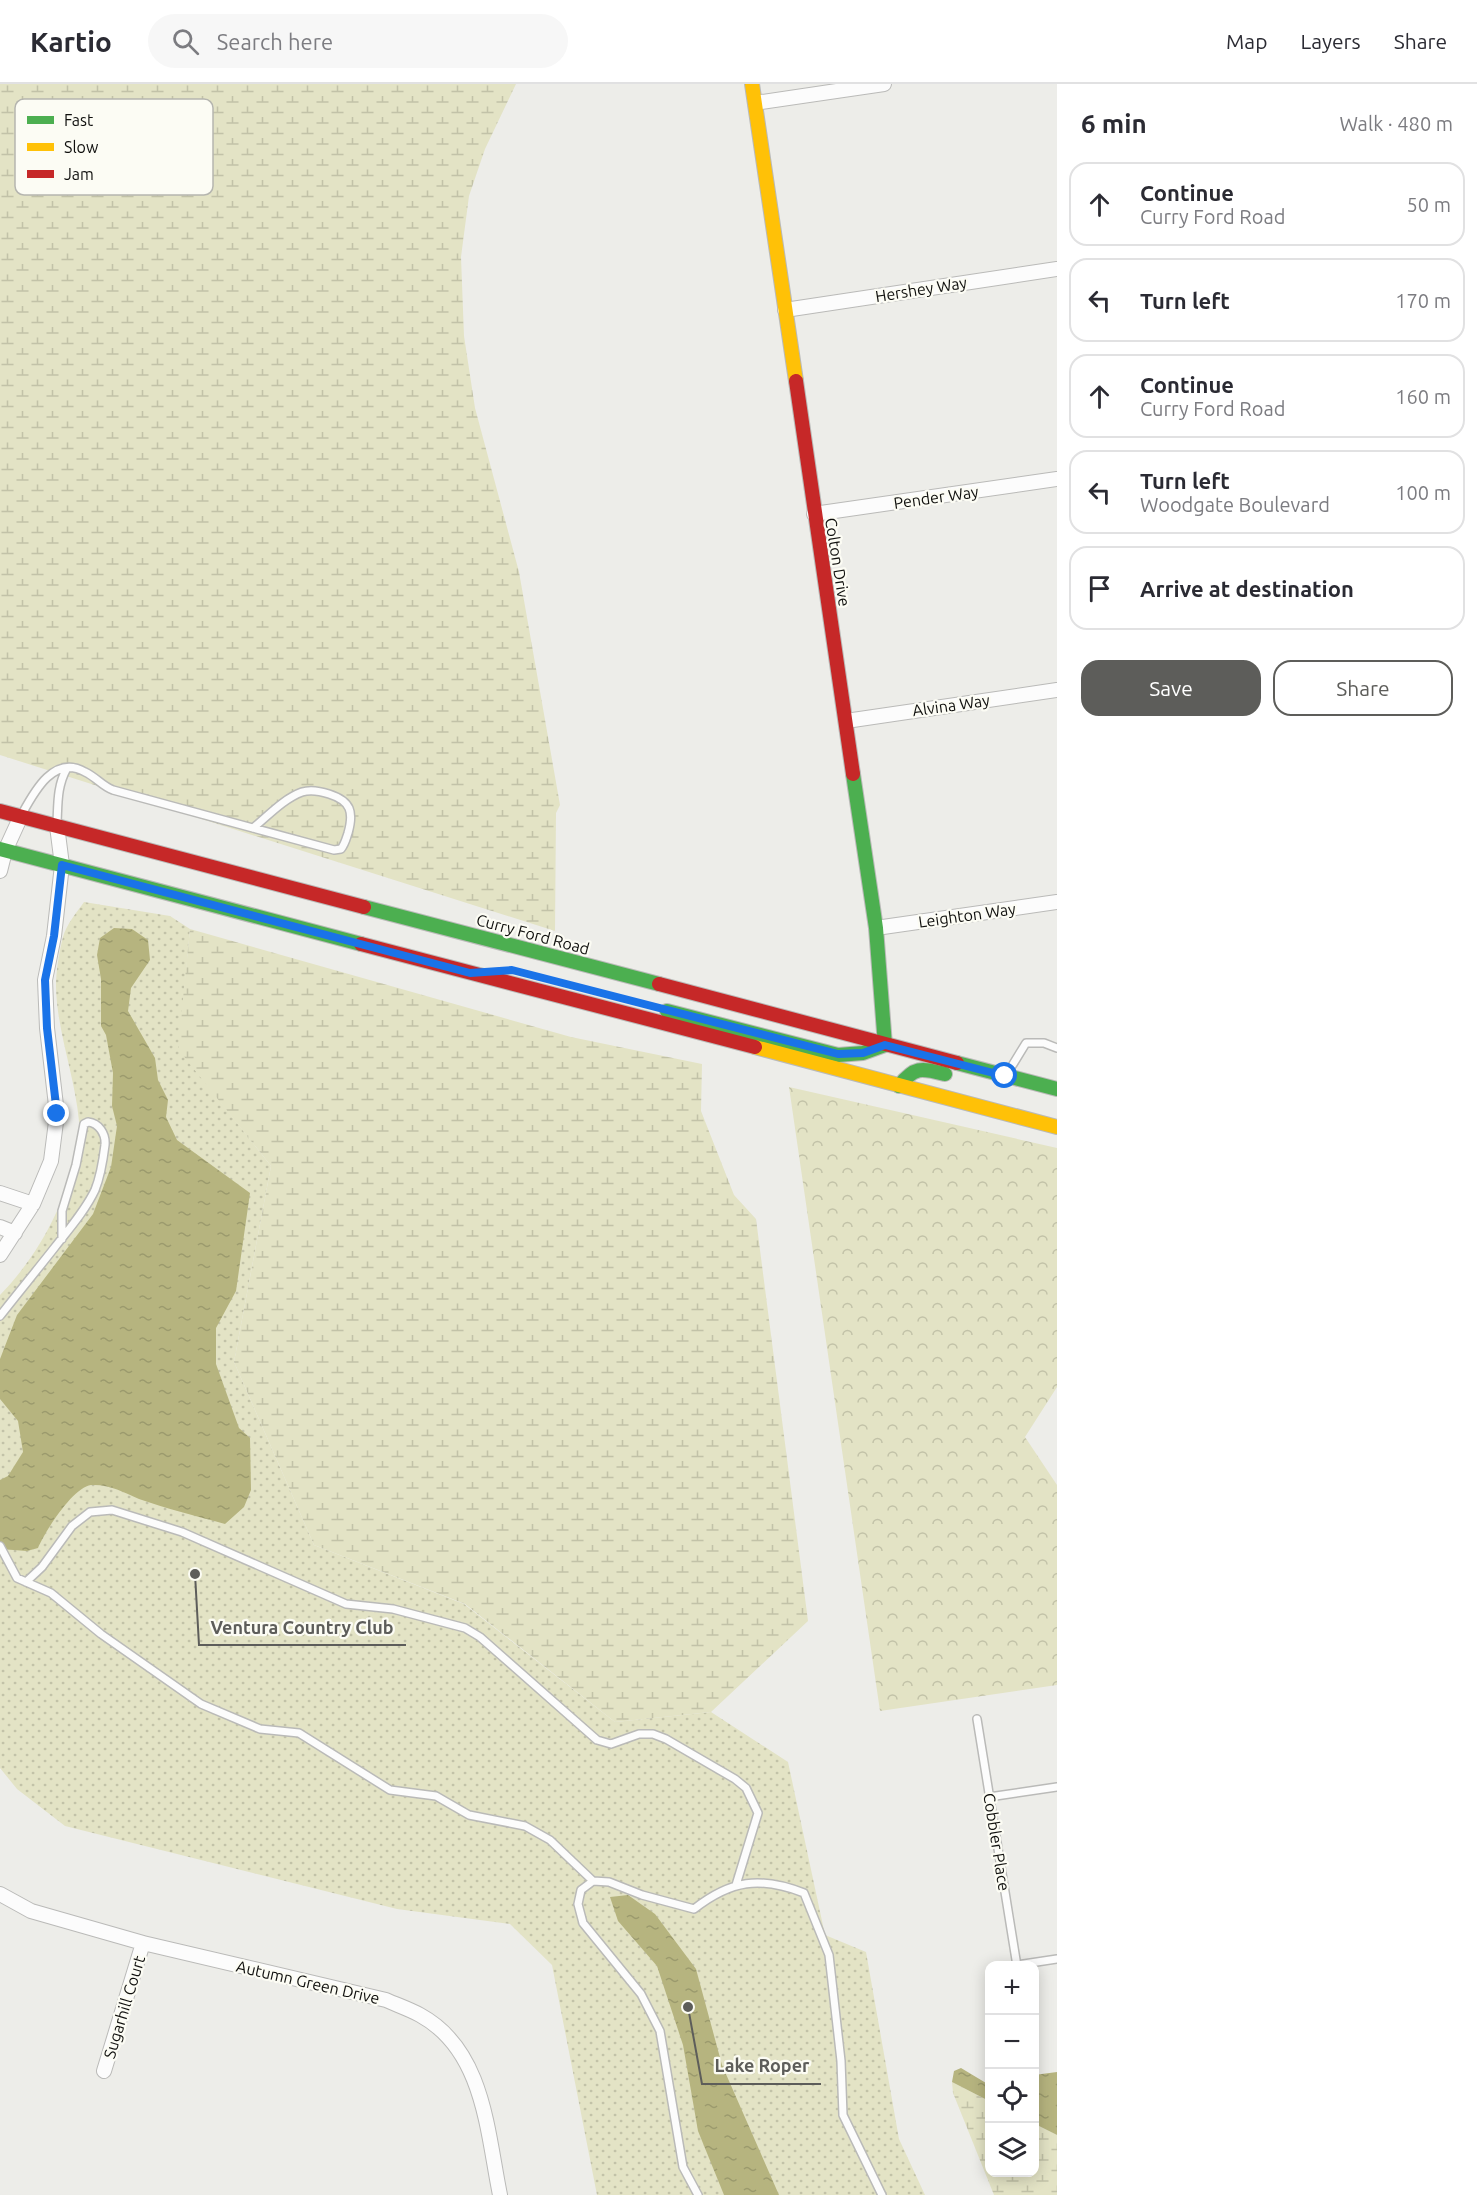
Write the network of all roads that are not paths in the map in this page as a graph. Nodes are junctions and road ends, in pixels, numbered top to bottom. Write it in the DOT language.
graph roads {
  1 [pos="752,84"];
  2 [pos="884,84"];
  3 [pos="755,103"];
  4 [pos="1057,269"];
  5 [pos="785,310"];
  6 [pos="1057,479"];
  7 [pos="814,514"];
  8 [pos="1057,690"];
  9 [pos="846,721"];
  10 [pos="67,768"];
  11 [pos="0,811"];
  12 [pos="21,816"];
  13 [pos="57,826"];
  14 [pos="253,828"];
  15 [pos="3,850"];
  16 [pos="62,865"];
  17 [pos="0,871"];
  18 [pos="1057,902"];
  19 [pos="876,927"];
  20 [pos="470,973"];
  21 [pos="885,1045"];
  22 [pos="1057,1048"];
  23 [pos="1005,1076"];
  24 [pos="899,1086"];
  25 [pos="1057,1089"];
  26 [pos="1057,1102"];
  27 [pos="1057,1127"];
  28 [pos="0,1193"];
  29 [pos="33,1204"];
  30 [pos="0,1227"];
  31 [pos="15,1233"];
  32 [pos="62,1239"];
  33 [pos="0,1255"];
  34 [pos="0,1316"];
  35 [pos="0,1546"];
  36 [pos="26,1582"];
  37 [pos="977,1719"];
  38 [pos="1057,1787"];
  39 [pos="989,1797"];
  40 [pos="593,1881"];
  41 [pos="736,1885"];
  42 [pos="0,1894"];
  43 [pos="143,1943"];
  44 [pos="1057,1959"];
  45 [pos="1016,1961"];
  46 [pos="1039,1962"];
  47 [pos="104,2071"];
  48 [pos="500,2195"];
  49 [pos="698,2195"];
  50 [pos="882,2195"];
  1 -- 3 [label="main road, Colton Drive"];
  2 -- 3 [label="street"];
  3 -- 5 [label="main road, Colton Drive"];
  4 -- 5 [label="street, Hershey Way"];
  5 -- 7 [label="main road, Colton Drive"];
  6 -- 7 [label="street, Pender Way"];
  7 -- 9 [label="main road, Colton Drive"];
  8 -- 9 [label="street, Alvina Way"];
  9 -- 19 [label="main road, Colton Drive"];
  10 -- 12 [label="lane"];
  10 -- 13 [label="lane"];
  10 -- 14 [label="lane"];
  11 -- 12 [label="main road, Curry Ford Road"];
  12 -- 13 [label="main road, Curry Ford Road"];
  12 -- 15 [label="street"];
  13 -- 16 [label="street"];
  13 -- 21 [label="main road, Curry Ford Road"];
  14 -- 14 [label="lane"];
  15 -- 16 [label="main road"];
  15 -- 17 [label="street"];
  16 -- 20 [label="main road"];
  16 -- 29 [label="street"];
  18 -- 19 [label="street, Leighton Way"];
  19 -- 21 [label="main road, Colton Drive"];
  20 -- 21 [label="main road"];
  20 -- 24 [label="main road"];
  21 -- 23 [label="main road, Curry Ford Road"];
  22 -- 23 [label="lane"];
  23 -- 25 [label="main road, Curry Ford Road"];
  24 -- 26 [label="main road"];
  24 -- 27 [label="main road"];
  28 -- 29 [label="street"];
  29 -- 31 [label="street"];
  30 -- 31 [label="street"];
  31 -- 33 [label="street"];
  32 -- 32 [label="lane"];
  32 -- 34 [label="lane"];
  35 -- 36 [label="lane"];
  36 -- 40 [label="lane"];
  36 -- 41 [label="lane"];
  37 -- 39 [label="lane, Cobbler Place"];
  38 -- 39 [label="lane"];
  39 -- 45 [label="lane, Cobbler Place"];
  40 -- 41 [label="lane"];
  40 -- 49 [label="lane"];
  41 -- 50 [label="lane"];
  42 -- 43 [label="street, Autumn Green Drive"];
  43 -- 47 [label="street, Sugarhill Court"];
  43 -- 48 [label="street, Autumn Green Drive"];
  44 -- 46 [label="lane"];
}
